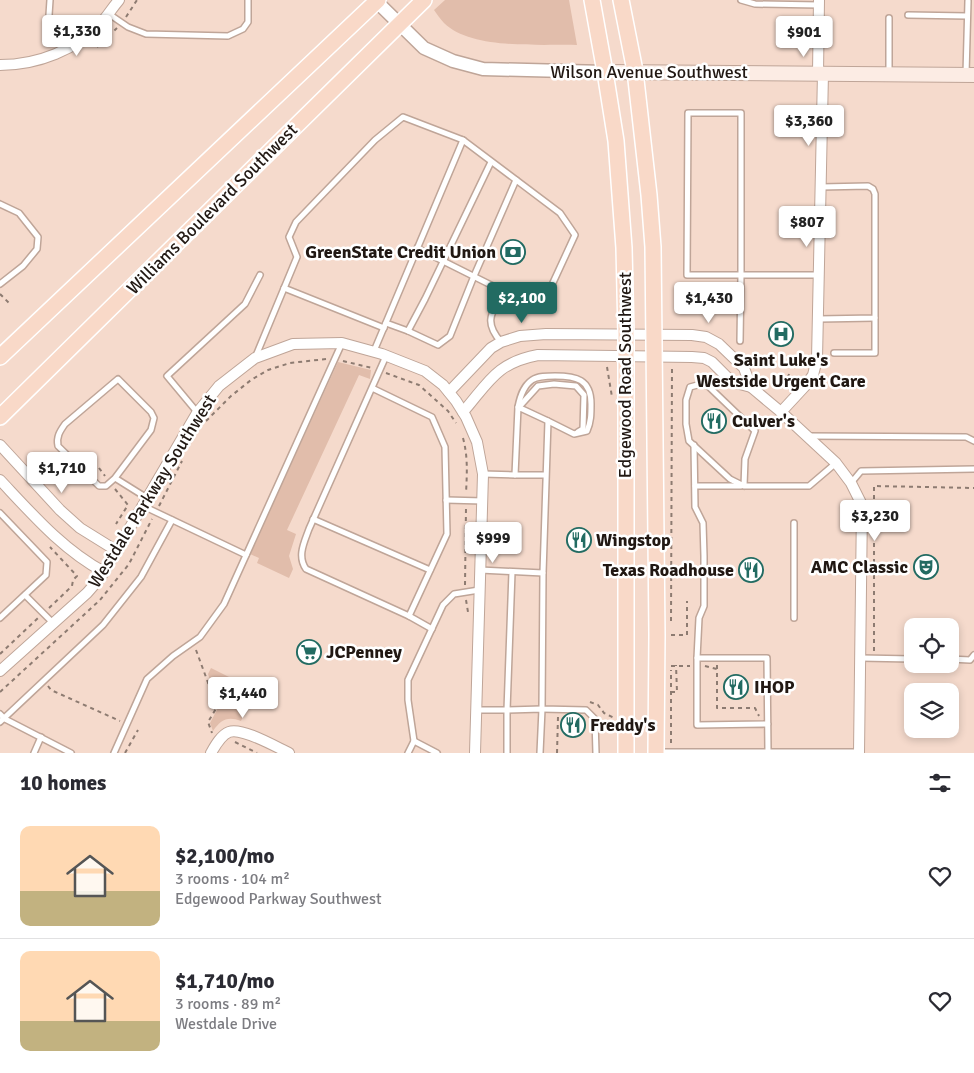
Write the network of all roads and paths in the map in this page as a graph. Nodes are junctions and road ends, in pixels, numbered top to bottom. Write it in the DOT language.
graph roads {
  1 [pos="50,0"];
  2 [pos="119,0"];
  3 [pos="248,0"];
  4 [pos="376,0"];
  5 [pos="424,0"];
  6 [pos="592,0"];
  7 [pos="621,0"];
  8 [pos="741,0"];
  9 [pos="968,1"];
  10 [pos="819,3"];
  11 [pos="109,13"];
  12 [pos="49,15"];
  13 [pos="908,15"];
  14 [pos="967,16"];
  15 [pos="889,18"];
  16 [pos="399,25"];
  17 [pos="4,65"];
  18 [pos="635,71"];
  19 [pos="606,72"];
  20 [pos="821,73"];
  21 [pos="889,74"];
  22 [pos="970,75"];
  23 [pos="463,140"];
  24 [pos="491,162"];
  25 [pos="516,180"];
  26 [pos="821,187"];
  27 [pos="0,204"];
  28 [pos="417,248"];
  29 [pos="444,260"];
  30 [pos="260,275"];
  31 [pos="741,275"];
  32 [pos="819,275"];
  33 [pos="474,276"];
  34 [pos="0,284"];
  35 [pos="284,288"];
  36 [pos="503,291"];
  37 [pos="0,294"];
  38 [pos="10,304"];
  39 [pos="875,318"];
  40 [pos="819,319"];
  41 [pos="385,325"];
  42 [pos="408,331"];
  43 [pos="626,334"];
  44 [pos="654,335"];
  45 [pos="740,341"];
  46 [pos="342,342"];
  47 [pos="501,342"];
  48 [pos="374,351"];
  49 [pos="834,353"];
  50 [pos="387,355"];
  51 [pos="0,357"];
  52 [pos="626,357"];
  53 [pos="654,357"];
  54 [pos="255,358"];
  55 [pos="334,360"];
  56 [pos="672,365"];
  57 [pos="380,371"];
  58 [pos="789,374"];
  59 [pos="786,385"];
  60 [pos="751,387"];
  61 [pos="372,388"];
  62 [pos="449,392"];
  63 [pos="518,407"];
  64 [pos="463,412"];
  65 [pos="781,412"];
  66 [pos="197,413"];
  67 [pos="0,417"];
  68 [pos="548,421"];
  69 [pos="203,423"];
  70 [pos="460,429"];
  71 [pos="462,436"];
  72 [pos="807,436"];
  73 [pos="974,441"];
  74 [pos="0,444"];
  75 [pos="694,446"];
  76 [pos="185,456"];
  77 [pos="836,463"];
  78 [pos="99,468"];
  79 [pos="974,470"];
  80 [pos="483,474"];
  81 [pos="514,475"];
  82 [pos="546,475"];
  83 [pos="0,480"];
  84 [pos="112,480"];
  85 [pos="852,483"];
  86 [pos="694,486"];
  87 [pos="744,486"];
  88 [pos="974,488"];
  89 [pos="446,500"];
  90 [pos="466,500"];
  91 [pos="483,501"];
  92 [pos="145,502"];
  93 [pos="156,512"];
  94 [pos="0,513"];
  95 [pos="313,519"];
  96 [pos="172,520"];
  97 [pos="794,523"];
  98 [pos="116,524"];
  99 [pos="118,551"];
  100 [pos="246,555"];
  101 [pos="430,570"];
  102 [pos="480,570"];
  103 [pos="104,572"];
  104 [pos="512,572"];
  105 [pos="543,573"];
  106 [pos="480,590"];
  107 [pos="466,592"];
  108 [pos="25,595"];
  109 [pos="687,601"];
  110 [pos="469,614"];
  111 [pos="409,616"];
  112 [pos="0,618"];
  113 [pos="794,618"];
  114 [pos="53,624"];
  115 [pos="671,624"];
  116 [pos="432,629"];
  117 [pos="671,634"];
  118 [pos="193,642"];
  119 [pos="974,655"];
  120 [pos="697,658"];
  121 [pos="861,658"];
  122 [pos="874,658"];
  123 [pos="904,659"];
  124 [pos="959,659"];
  125 [pos="717,665"];
  126 [pos="0,671"];
  127 [pos="47,685"];
  128 [pos="0,692"];
  129 [pos="671,692"];
  130 [pos="542,709"];
  131 [pos="476,710"];
  132 [pos="507,710"];
  133 [pos="0,714"];
  134 [pos="2,720"];
  135 [pos="122,722"];
  136 [pos="765,724"];
  137 [pos="138,730"];
  138 [pos="41,737"];
  139 [pos="222,737"];
  140 [pos="414,741"];
  141 [pos="661,752"];
  142 [pos="768,752"];
  143 [pos="860,752"];
  144 [pos="34,753"];
  145 [pos="71,753"];
  146 [pos="114,753"];
  147 [pos="125,753"];
  148 [pos="211,753"];
  149 [pos="258,753"];
  150 [pos="289,753"];
  151 [pos="408,753"];
  152 [pos="437,753"];
  153 [pos="475,753"];
  154 [pos="507,753"];
  155 [pos="540,753"];
  156 [pos="596,753"];
  157 [pos="626,753"];
  158 [pos="755,753"];
  159 [pos="815,753"];
  1 -- 12 [label="lane"];
  2 -- 11 [label="street"];
  3 -- 11 [label="lane"];
  4 -- 16 [label="street, Wilson Avenue Southwest"];
  4 -- 51 [label="main road, Williams Boulevard Southwest"];
  5 -- 16 [label="main road, Williams Boulevard Southwest"];
  6 -- 19 [label="main road, Edgewood Road Southwest"];
  7 -- 18 [label="main road, Edgewood Road Southwest"];
  8 -- 10 [label="lane"];
  9 -- 14 [label="lane"];
  10 -- 20 [label="street"];
  11 -- 17 [label="street"];
  13 -- 14 [label="lane"];
  14 -- 22 [label="lane"];
  15 -- 21 [label="lane"];
  16 -- 19 [label="street, Wilson Avenue Southwest"];
  16 -- 67 [label="main road, Williams Boulevard Southwest"];
  18 -- 19 [label="main road, Wilson Avenue Southwest"];
  18 -- 20 [label="main road, Wilson Avenue Southwest"];
  18 -- 44 [label="main road, Edgewood Road Southwest"];
  19 -- 43 [label="main road, Edgewood Road Southwest"];
  20 -- 21 [label="main road, Wilson Avenue Southwest"];
  20 -- 26 [label="street"];
  21 -- 22 [label="main road, Wilson Avenue Southwest"];
  23 -- 24 [label="lane"];
  23 -- 28 [label="lane"];
  23 -- 35 [label="lane"];
  24 -- 25 [label="lane"];
  24 -- 29 [label="lane"];
  25 -- 33 [label="lane"];
  25 -- 36 [label="lane"];
  26 -- 32 [label="street"];
  26 -- 39 [label="lane"];
  27 -- 34 [label="lane"];
  28 -- 29 [label="lane"];
  28 -- 41 [label="lane"];
  29 -- 33 [label="lane"];
  29 -- 42 [label="lane"];
  30 -- 66 [label="lane"];
  31 -- 31 [label="lane"];
  31 -- 32 [label="lane"];
  31 -- 45 [label="lane"];
  32 -- 40 [label="street"];
  33 -- 36 [label="lane"];
  33 -- 42 [label="lane"];
  35 -- 41 [label="lane"];
  35 -- 54 [label="lane"];
  36 -- 47 [label="lane"];
  37 -- 38 [label="path"];
  39 -- 40 [label="lane"];
  39 -- 49 [label="lane"];
  40 -- 65 [label="street"];
  41 -- 42 [label="lane"];
  41 -- 48 [label="lane"];
  43 -- 44 [label="street"];
  43 -- 47 [label="street"];
  43 -- 52 [label="main road, Edgewood Road Southwest"];
  44 -- 53 [label="main road, Edgewood Road Southwest"];
  44 -- 60 [label="street"];
  46 -- 48 [label="street, Westdale Parkway Southwest"];
  46 -- 54 [label="street, Westdale Parkway Southwest"];
  46 -- 55 [label="lane"];
  47 -- 62 [label="street"];
  48 -- 50 [label="street, Westdale Parkway Southwest"];
  50 -- 57 [label="lane"];
  50 -- 62 [label="street, Westdale Parkway Southwest"];
  52 -- 53 [label="street"];
  52 -- 64 [label="street"];
  52 -- 157 [label="main road, Edgewood Road Southwest"];
  53 -- 60 [label="street"];
  53 -- 141 [label="main road, Edgewood Road Southwest"];
  54 -- 66 [label="street, Westdale Parkway Southwest"];
  55 -- 57 [label="path"];
  55 -- 69 [label="path"];
  55 -- 100 [label="lane"];
  56 -- 115 [label="path"];
  57 -- 61 [label="lane"];
  57 -- 70 [label="path"];
  58 -- 59 [label="path"];
  60 -- 65 [label="street"];
  61 -- 89 [label="lane"];
  61 -- 95 [label="lane"];
  62 -- 64 [label="street, Westdale Parkway Southwest"];
  63 -- 68 [label="lane"];
  63 -- 68 [label="lane"];
  63 -- 81 [label="lane"];
  64 -- 80 [label="street, Westdale Parkway Southwest"];
  65 -- 72 [label="street"];
  66 -- 92 [label="street, Westdale Parkway Southwest"];
  68 -- 82 [label="lane"];
  71 -- 90 [label="path"];
  72 -- 73 [label="lane"];
  72 -- 77 [label="street"];
  74 -- 99 [label="street"];
  75 -- 86 [label="lane"];
  75 -- 87 [label="lane"];
  75 -- 87 [label="lane"];
  76 -- 93 [label="path"];
  77 -- 85 [label="street"];
  77 -- 87 [label="lane"];
  78 -- 84 [label="path"];
  79 -- 85 [label="lane"];
  80 -- 81 [label="lane"];
  80 -- 91 [label="street, Westdale Parkway Southwest"];
  81 -- 82 [label="lane"];
  82 -- 105 [label="lane"];
  83 -- 103 [label="street"];
  84 -- 84 [label="lane"];
  84 -- 92 [label="lane"];
  84 -- 98 [label="path"];
  85 -- 121 [label="street"];
  86 -- 87 [label="lane"];
  86 -- 120 [label="lane"];
  88 -- 122 [label="path"];
  89 -- 90 [label="lane"];
  89 -- 101 [label="lane"];
  90 -- 91 [label="lane"];
  90 -- 107 [label="path"];
  91 -- 102 [label="street, Westdale Parkway Southwest"];
  92 -- 93 [label="lane"];
  92 -- 99 [label="street, Westdale Parkway Southwest"];
  93 -- 96 [label="lane"];
  93 -- 128 [label="path"];
  94 -- 108 [label="lane"];
  95 -- 101 [label="lane"];
  95 -- 111 [label="lane"];
  96 -- 100 [label="lane"];
  96 -- 134 [label="lane"];
  97 -- 113 [label="lane"];
  99 -- 103 [label="street, Westdale Parkway Southwest"];
  100 -- 118 [label="lane"];
  101 -- 111 [label="lane"];
  102 -- 104 [label="lane"];
  102 -- 106 [label="street, Westdale Parkway Southwest"];
  103 -- 114 [label="street, Westdale Parkway Southwest"];
  104 -- 105 [label="lane"];
  104 -- 132 [label="lane"];
  105 -- 130 [label="lane"];
  106 -- 107 [label="lane"];
  106 -- 131 [label="street, Westdale Parkway Southwest"];
  107 -- 110 [label="path"];
  107 -- 116 [label="lane"];
  108 -- 112 [label="lane"];
  108 -- 114 [label="lane"];
  109 -- 117 [label="path"];
  111 -- 116 [label="lane"];
  114 -- 126 [label="street, Westdale Parkway Southwest"];
  116 -- 140 [label="lane"];
  118 -- 139 [label="path"];
  118 -- 146 [label="lane"];
  119 -- 124 [label="lane"];
  120 -- 136 [label="lane"];
  120 -- 136 [label="lane"];
  121 -- 122 [label="lane"];
  121 -- 143 [label="street"];
  122 -- 123 [label="lane"];
  125 -- 136 [label="path"];
  127 -- 135 [label="path"];
  129 -- 129 [label="path"];
  129 -- 141 [label="path"];
  130 -- 132 [label="lane"];
  130 -- 155 [label="lane"];
  130 -- 156 [label="lane"];
  131 -- 132 [label="lane"];
  131 -- 153 [label="street, Westdale Parkway Southwest"];
  132 -- 154 [label="lane"];
  133 -- 134 [label="lane"];
  134 -- 138 [label="lane"];
  136 -- 142 [label="lane"];
  137 -- 147 [label="path"];
  138 -- 144 [label="lane"];
  138 -- 145 [label="lane"];
  139 -- 148 [label="street"];
  139 -- 149 [label="path"];
  139 -- 150 [label="street"];
  140 -- 151 [label="lane"];
  140 -- 152 [label="lane"];
  141 -- 158 [label="lane"];
  142 -- 158 [label="lane"];
  142 -- 159 [label="lane"];
  143 -- 159 [label="lane"];
}
